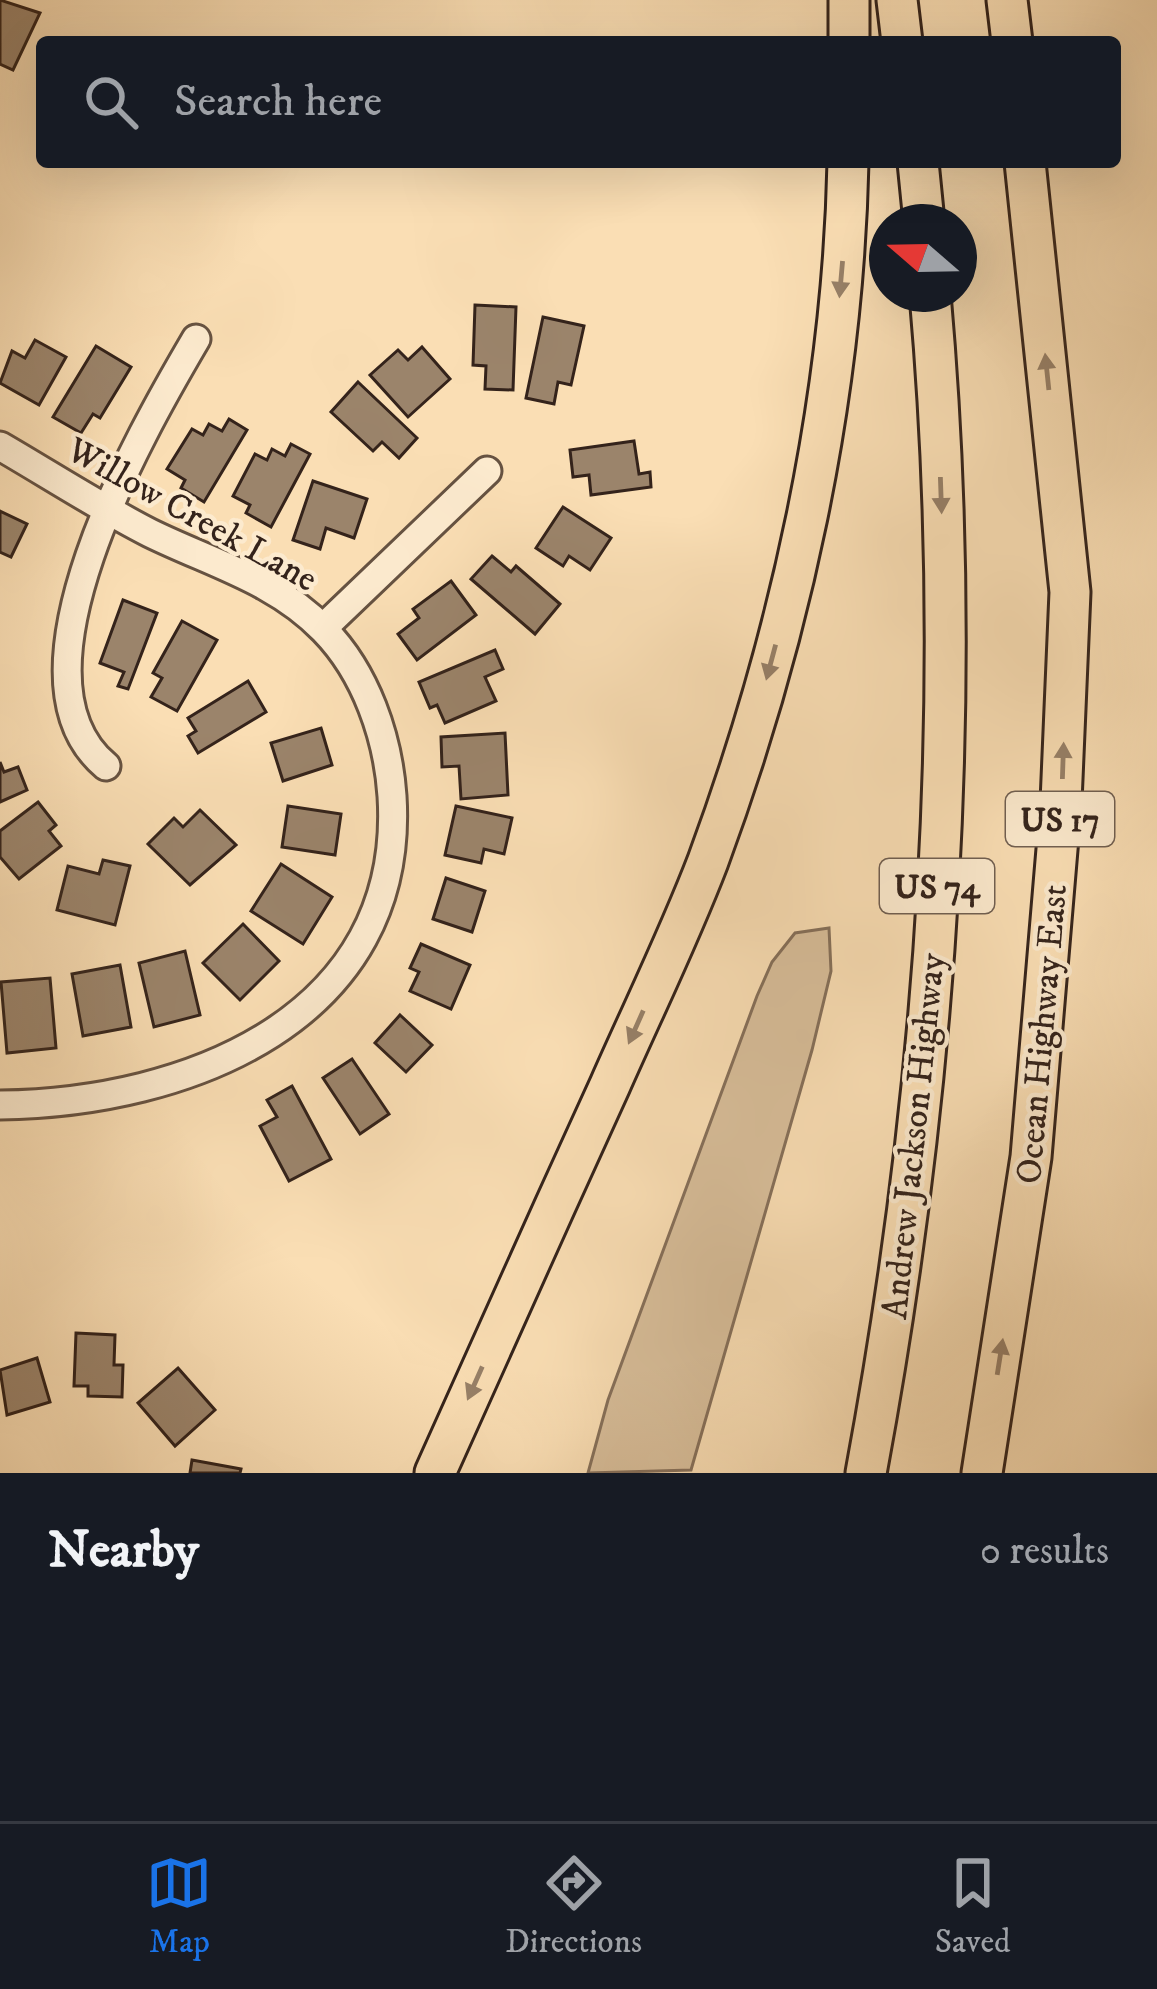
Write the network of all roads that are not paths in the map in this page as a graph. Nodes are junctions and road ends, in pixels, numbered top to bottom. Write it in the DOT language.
graph roads {
  1 [pos="849,0"];
  2 [pos="897,0"];
  3 [pos="1007,0"];
  4 [pos="849,36"];
  5 [pos="901,36"];
  6 [pos="1011,36"];
  7 [pos="848,168"];
  8 [pos="918,168"];
  9 [pos="1026,168"];
  10 [pos="922,204"];
  11 [pos="931,312"];
  12 [pos="196,339"];
  13 [pos="0,446"];
  14 [pos="487,471"];
  15 [pos="99,504"];
  16 [pos="322,628"];
  17 [pos="106,766"];
  18 [pos="0,1106"];
  19 [pos="435,1473"];
  20 [pos="866,1473"];
  21 [pos="982,1473"];
  1 -- 4 [label="highway"];
  2 -- 5 [label="highway"];
  3 -- 6 [label="highway"];
  7 -- 19 [label="highway, one-way"];
  8 -- 10 [label="highway"];
  21 -- 9 [label="highway, Ocean Highway East / US 17, one-way"];
  11 -- 20 [label="highway, Andrew Jackson Highway / US 74, one-way"];
  12 -- 15 [label="street"];
  13 -- 15 [label="street, Willow Creek Lane"];
  14 -- 16 [label="street"];
  15 -- 16 [label="street, Willow Creek Lane"];
  15 -- 17 [label="street"];
  16 -- 18 [label="street, Willow Creek Lane"];
}
